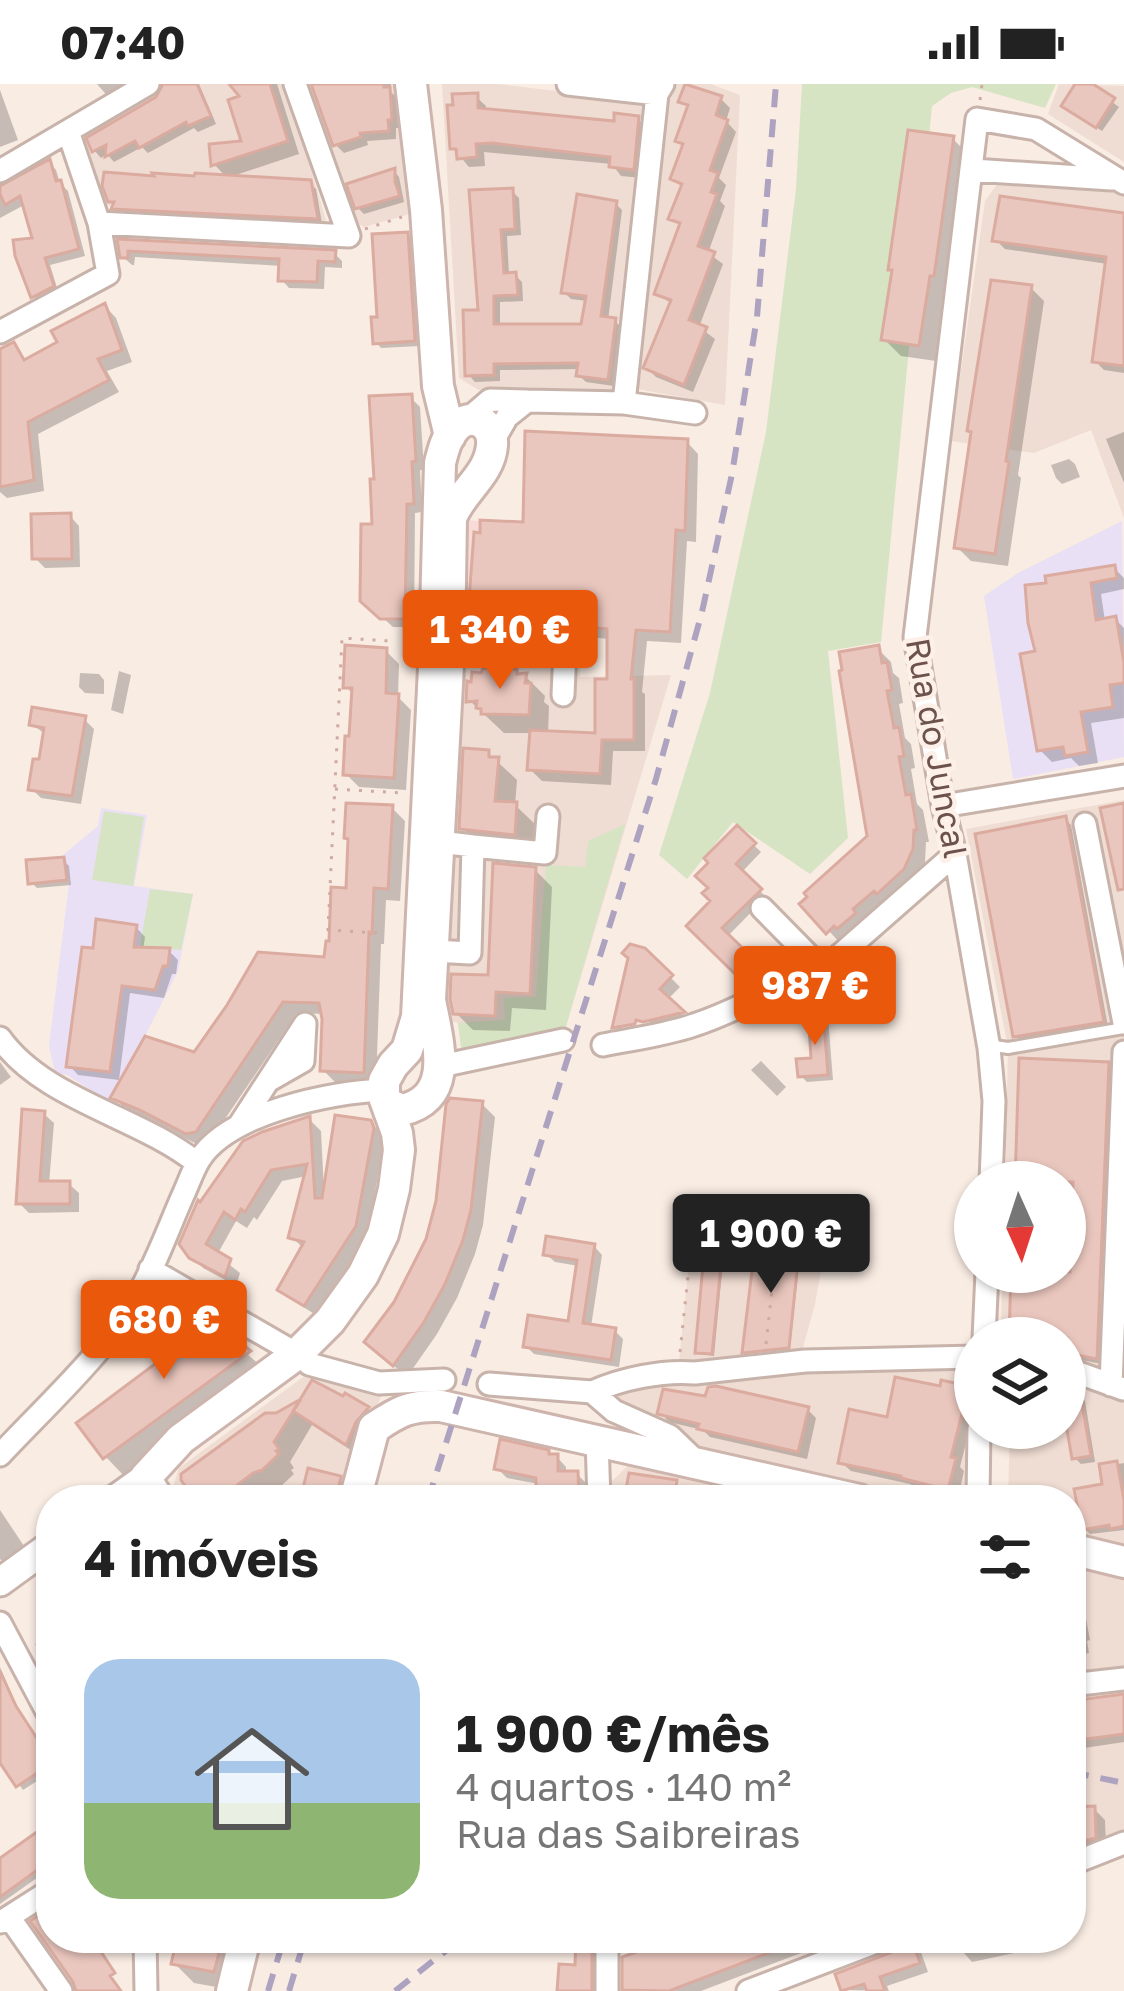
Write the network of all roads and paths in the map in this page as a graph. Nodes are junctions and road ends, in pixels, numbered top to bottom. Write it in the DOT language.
graph roads {
  1 [pos="148,84"];
  2 [pos="296,84"];
  3 [pos="411,84"];
  4 [pos="430,84"];
  5 [pos="568,84"];
  6 [pos="660,89"];
  7 [pos="68,130"];
  8 [pos="973,170"];
  9 [pos="0,171"];
  10 [pos="1121,181"];
  11 [pos="427,210"];
  12 [pos="99,223"];
  13 [pos="349,236"];
  14 [pos="0,332"];
  15 [pos="526,400"];
  16 [pos="624,404"];
  17 [pos="695,413"];
  18 [pos="460,426"];
  19 [pos="492,443"];
  20 [pos="441,471"];
  21 [pos="471,484"];
  22 [pos="445,627"];
  23 [pos="390,640"];
  24 [pos="563,695"];
  25 [pos="1124,776"];
  26 [pos="335,789"];
  27 [pos="428,794"];
  28 [pos="943,806"];
  29 [pos="548,816"];
  30 [pos="1085,824"];
  31 [pos="440,842"];
  32 [pos="473,846"];
  33 [pos="956,854"];
  34 [pos="762,908"];
  35 [pos="377,933"];
  36 [pos="433,951"];
  37 [pos="823,970"];
  38 [pos="1124,1026"];
  39 [pos="0,1038"];
  40 [pos="562,1040"];
  41 [pos="603,1045"];
  42 [pos="988,1045"];
  43 [pos="407,1050"];
  44 [pos="1124,1052"];
  45 [pos="440,1062"];
  46 [pos="268,1082"];
  47 [pos="386,1097"];
  48 [pos="424,1099"];
  49 [pos="240,1124"];
  50 [pos="992,1161"];
  51 [pos="197,1162"];
  52 [pos="777,1245"];
  53 [pos="690,1257"];
  54 [pos="150,1269"];
  55 [pos="1119,1284"];
  56 [pos="954,1358"];
  57 [pos="303,1359"];
  58 [pos="764,1364"];
  59 [pos="678,1372"];
  60 [pos="1086,1376"];
  61 [pos="444,1380"];
  62 [pos="489,1384"];
  63 [pos="1118,1387"];
  64 [pos="592,1392"];
  65 [pos="597,1440"];
  66 [pos="979,1449"];
  67 [pos="0,1455"];
  68 [pos="697,1462"];
  69 [pos="155,1480"];
  70 [pos="359,1485"];
  71 [pos="598,1485"];
  72 [pos="767,1485"];
  73 [pos="978,1485"];
  74 [pos="1086,1553"];
  75 [pos="36,1556"];
  76 [pos="1124,1562"];
  77 [pos="0,1582"];
  78 [pos="0,1623"];
  79 [pos="1124,1678"];
  80 [pos="1086,1683"];
  81 [pos="36,1691"];
  82 [pos="1124,1843"];
  83 [pos="1086,1858"];
  84 [pos="36,1900"];
  85 [pos="4,1920"];
  86 [pos="145,1953"];
  87 [pos="241,1953"];
  88 [pos="607,1953"];
  89 [pos="849,1953"];
  90 [pos="816,1966"];
  91 [pos="61,1991"];
  92 [pos="146,1991"];
  93 [pos="232,1991"];
  94 [pos="607,1991"];
  95 [pos="748,1991"];
  96 [pos="823,1991"];
  1 -- 7 [label="street"];
  2 -- 13 [label="street"];
  3 -- 11 [label="main road"];
  4 -- 18 [label="main road"];
  5 -- 6 [label="street"];
  6 -- 16 [label="street"];
  7 -- 9 [label="street"];
  7 -- 12 [label="street"];
  8 -- 10 [label="street"];
  8 -- 10 [label="street, Rua do Juncal"];
  8 -- 28 [label="street, Rua do Juncal"];
  11 -- 13 [label="path"];
  11 -- 18 [label="main road"];
  12 -- 13 [label="street"];
  12 -- 14 [label="street"];
  15 -- 16 [label="street"];
  15 -- 18 [label="street"];
  15 -- 19 [label="street"];
  16 -- 17 [label="street"];
  18 -- 19 [label="main road"];
  18 -- 20 [label="main road"];
  19 -- 21 [label="main road"];
  20 -- 21 [label="main road"];
  20 -- 22 [label="main road"];
  21 -- 22 [label="main road"];
  22 -- 24 [label="street"];
  22 -- 27 [label="main road"];
  22 -- 31 [label="main road"];
  23 -- 26 [label="path"];
  25 -- 28 [label="street"];
  26 -- 27 [label="path"];
  26 -- 35 [label="path"];
  27 -- 43 [label="main road"];
  28 -- 33 [label="street, Rua do Juncal"];
  29 -- 32 [label="street"];
  30 -- 38 [label="street"];
  31 -- 32 [label="street"];
  31 -- 36 [label="main road"];
  32 -- 36 [label="street"];
  33 -- 37 [label="street"];
  33 -- 42 [label="street, Rua do Juncal"];
  34 -- 37 [label="street"];
  36 -- 45 [label="main road"];
  37 -- 41 [label="street"];
  38 -- 42 [label="lane"];
  39 -- 51 [label="street"];
  40 -- 45 [label="street"];
  42 -- 50 [label="street, Rua do Juncal"];
  43 -- 45 [label="main road"];
  43 -- 47 [label="main road"];
  44 -- 55 [label="street"];
  45 -- 48 [label="main road"];
  46 -- 49 [label="street"];
  47 -- 48 [label="main road"];
  47 -- 49 [label="street"];
  47 -- 57 [label="main road"];
  48 -- 57 [label="main road"];
  49 -- 51 [label="street"];
  51 -- 54 [label="street"];
  52 -- 58 [label="path"];
  53 -- 59 [label="path"];
  54 -- 57 [label="street"];
  54 -- 67 [label="street"];
  55 -- 63 [label="street"];
  56 -- 58 [label="street"];
  57 -- 61 [label="street"];
  57 -- 69 [label="main road"];
  58 -- 59 [label="street"];
  59 -- 64 [label="street"];
  60 -- 63 [label="street"];
  62 -- 64 [label="street"];
  64 -- 68 [label="street"];
  65 -- 68 [label="main road"];
  65 -- 70 [label="main road"];
  65 -- 71 [label="street"];
  66 -- 73 [label="street"];
  68 -- 72 [label="main road"];
  74 -- 76 [label="main road"];
  75 -- 77 [label="street"];
  78 -- 81 [label="street"];
  79 -- 80 [label="street"];
  82 -- 83 [label="street"];
  84 -- 85 [label="street"];
  85 -- 91 [label="street"];
  86 -- 92 [label="street"];
  87 -- 93 [label="main road"];
  88 -- 94 [label="street"];
  89 -- 90 [label="street"];
  90 -- 95 [label="street"];
  90 -- 96 [label="street"];
}
